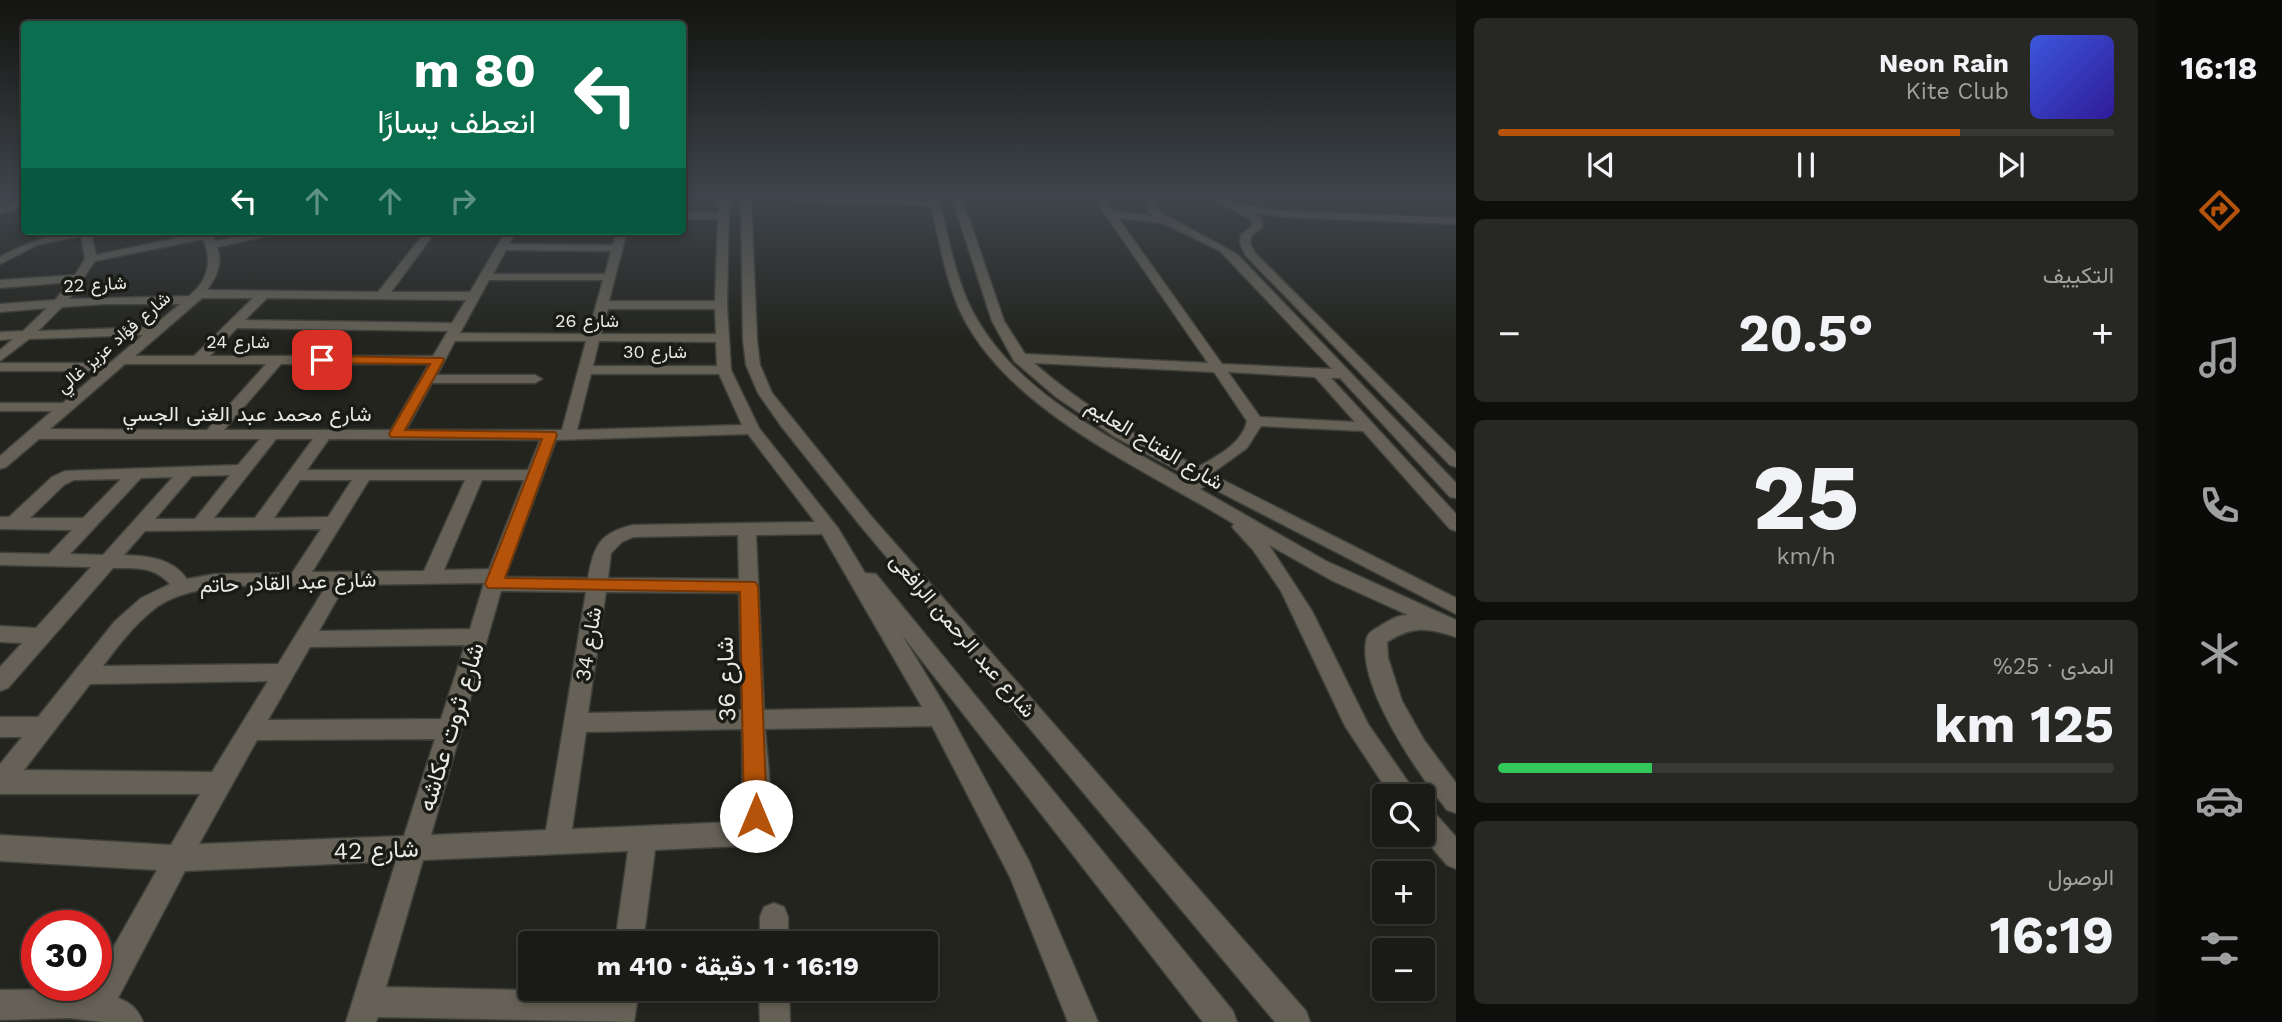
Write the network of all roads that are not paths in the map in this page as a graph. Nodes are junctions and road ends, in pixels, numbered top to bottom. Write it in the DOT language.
graph roads {
  1 [pos="26,246"];
  2 [pos="89,246"];
  3 [pos="161,246"];
  4 [pos="211,246"];
  5 [pos="420,246"];
  6 [pos="544,246"];
  7 [pos="607,246"];
  8 [pos="723,246"];
  9 [pos="747,246"];
  10 [pos="947,246"];
  11 [pos="973,246"];
  12 [pos="1133,246"];
  13 [pos="1219,246"];
  14 [pos="1246,246"];
  15 [pos="502,247"];
  16 [pos="618,248"];
  17 [pos="90,259"];
  18 [pos="0,261"];
  19 [pos="485,276"];
  20 [pos="610,277"];
  21 [pos="80,278"];
  22 [pos="0,284"];
  23 [pos="264,294"];
  24 [pos="382,295"];
  25 [pos="474,296"];
  26 [pos="195,297"];
  27 [pos="61,303"];
  28 [pos="603,305"];
  29 [pos="721,305"];
  30 [pos="0,308"];
  31 [pos="234,324"];
  32 [pos="749,330"];
  33 [pos="155,331"];
  34 [pos="454,332"];
  35 [pos="29,334"];
  36 [pos="722,334"];
  37 [pos="0,336"];
  38 [pos="594,338"];
  39 [pos="997,356"];
  40 [pos="0,357"];
  41 [pos="1021,358"];
  42 [pos="198,360"];
  43 [pos="277,360"];
  44 [pos="438,360"];
  45 [pos="118,363"];
  46 [pos="0,367"];
  47 [pos="1220,368"];
  48 [pos="586,370"];
  49 [pos="724,370"];
  50 [pos="1319,373"];
  51 [pos="1344,374"];
  52 [pos="428,379"];
  53 [pos="535,379"];
  54 [pos="0,407"];
  55 [pos="67,407"];
  56 [pos="1255,421"];
  57 [pos="1368,427"];
  58 [pos="752,429"];
  59 [pos="36,434"];
  60 [pos="212,434"];
  61 [pos="272,434"];
  62 [pos="325,434"];
  63 [pos="396,434"];
  64 [pos="559,435"];
  65 [pos="1381,442"];
  66 [pos="1410,444"];
  67 [pos="1439,445"];
  68 [pos="1456,446"];
  69 [pos="7,453"];
  70 [pos="1427,462"];
  71 [pos="1456,463"];
  72 [pos="0,464"];
  73 [pos="243,470"];
  74 [pos="187,472"];
  75 [pos="136,473"];
  76 [pos="295,475"];
  77 [pos="364,475"];
  78 [pos="476,475"];
  79 [pos="535,475"];
  80 [pos="1198,475"];
  81 [pos="1456,493"];
  82 [pos="1198,494"];
  83 [pos="1218,505"];
  84 [pos="7,523"];
  85 [pos="334,523"];
  86 [pos="88,524"];
  87 [pos="200,524"];
  88 [pos="260,524"];
  89 [pos="140,525"];
  90 [pos="1456,525"];
  91 [pos="747,528"];
  92 [pos="828,528"];
  93 [pos="0,559"];
  94 [pos="54,560"];
  95 [pos="108,561"];
  96 [pos="431,577"];
  97 [pos="299,579"];
  98 [pos="340,579"];
  99 [pos="495,580"];
  100 [pos="597,585"];
  101 [pos="749,586"];
  102 [pos="182,587"];
  103 [pos="1451,619"];
  104 [pos="0,634"];
  105 [pos="41,636"];
  106 [pos="478,637"];
  107 [pos="304,639"];
  108 [pos="285,672"];
  109 [pos="84,675"];
  110 [pos="0,682"];
  111 [pos="939,716"];
  112 [pos="753,720"];
  113 [pos="576,723"];
  114 [pos="0,727"];
  115 [pos="44,727"];
  116 [pos="450,729"];
  117 [pos="251,730"];
  118 [pos="1,782"];
  119 [pos="219,783"];
  120 [pos="1396,784"];
  121 [pos="1456,802"];
  122 [pos="750,827"];
  123 [pos="1435,832"];
  124 [pos="643,840"];
  125 [pos="557,843"];
  126 [pos="0,848"];
  127 [pos="414,849"];
  128 [pos="1456,856"];
  129 [pos="178,858"];
  130 [pos="631,931"];
  131 [pos="774,1001"];
  132 [pos="98,1004"];
  133 [pos="0,1005"];
  134 [pos="621,1006"];
  135 [pos="364,1012"];
  136 [pos="128,1022"];
  137 [pos="775,1022"];
  138 [pos="1083,1022"];
  139 [pos="1222,1022"];
  140 [pos="1295,1022"];
  1 -- 18 [label="street"];
  2 -- 17 [label="street"];
  3 -- 17 [label="street"];
  4 -- 26 [label="street, شارع فؤاد عزيز غالي"];
  5 -- 24 [label="street"];
  6 -- 15 [label="street"];
  7 -- 16 [label="street"];
  8 -- 29 [label="street, شارع عبد الرحمن الرافعى"];
  9 -- 32 [label="street, شارع عبد الرحمن الرافعى"];
  10 -- 39 [label="street, شارع الفتاح العليم"];
  11 -- 41 [label="street, شارع الفتاح العليم"];
  12 -- 47 [label="street"];
  13 -- 51 [label="street"];
  14 -- 67 [label="street"];
  15 -- 19 [label="street"];
  16 -- 20 [label="street, شارع ثروت عكاشه"];
  17 -- 21 [label="street"];
  19 -- 20 [label="street"];
  19 -- 25 [label="street"];
  20 -- 28 [label="street, شارع ثروت عكاشه"];
  21 -- 22 [label="street"];
  21 -- 27 [label="street"];
  23 -- 24 [label="street, شارع 22"];
  23 -- 26 [label="street, شارع 22"];
  23 -- 31 [label="street"];
  24 -- 25 [label="street, شارع 22"];
  25 -- 34 [label="street"];
  26 -- 27 [label="street, شارع 22"];
  26 -- 33 [label="street, شارع فؤاد عزيز غالي"];
  27 -- 30 [label="street, شارع 22"];
  27 -- 35 [label="street"];
  28 -- 29 [label="street"];
  28 -- 38 [label="street, شارع ثروت عكاشه"];
  29 -- 36 [label="street, شارع عبد الرحمن الرافعى"];
  31 -- 34 [label="street, شارع 26"];
  31 -- 42 [label="street"];
  32 -- 36 [label="street, شارع 26"];
  32 -- 140 [label="street, شارع عبد الرحمن الرافعى"];
  33 -- 35 [label="street"];
  33 -- 45 [label="street, شارع فؤاد عزيز غالي"];
  34 -- 38 [label="street, شارع 26"];
  34 -- 44 [label="street"];
  35 -- 37 [label="street"];
  35 -- 40 [label="street"];
  36 -- 38 [label="street, شارع 26"];
  36 -- 49 [label="street, شارع عبد الرحمن الرافعى"];
  38 -- 48 [label="street, شارع ثروت عكاشه"];
  39 -- 41 [label="street"];
  39 -- 82 [label="street, شارع الفتاح العليم"];
  41 -- 47 [label="street"];
  41 -- 80 [label="street, شارع الفتاح العليم"];
  42 -- 43 [label="street, شارع 24"];
  42 -- 45 [label="street, شارع 24"];
  43 -- 44 [label="street, شارع 24"];
  43 -- 60 [label="street"];
  44 -- 52 [label="street"];
  45 -- 46 [label="street, شارع 24"];
  45 -- 55 [label="street, شارع فؤاد عزيز غالي"];
  47 -- 50 [label="street"];
  47 -- 56 [label="street"];
  48 -- 49 [label="street, شارع 30"];
  48 -- 64 [label="street, شارع ثروت عكاشه"];
  49 -- 58 [label="street, شارع عبد الرحمن الرافعى"];
  50 -- 51 [label="street"];
  50 -- 57 [label="street"];
  51 -- 66 [label="street"];
  52 -- 53 [label="street"];
  52 -- 63 [label="street"];
  54 -- 55 [label="street"];
  55 -- 59 [label="street, شارع فؤاد عزيز غالي"];
  56 -- 57 [label="street"];
  56 -- 80 [label="street"];
  57 -- 65 [label="street"];
  58 -- 64 [label="street, شارع محمد عبد الغنى الجسي"];
  58 -- 92 [label="street, شارع عبد الرحمن الرافعى"];
  59 -- 60 [label="street, شارع محمد عبد الغنى الجسي"];
  59 -- 69 [label="street, شارع فؤاد عزيز غالي"];
  60 -- 61 [label="street, شارع محمد عبد الغنى الجسي"];
  61 -- 62 [label="street, شارع محمد عبد الغنى الجسي"];
  61 -- 73 [label="street"];
  62 -- 63 [label="street, شارع محمد عبد الغنى الجسي"];
  62 -- 76 [label="street"];
  63 -- 64 [label="street, شارع محمد عبد الغنى الجسي"];
  64 -- 79 [label="street, شارع ثروت عكاشه"];
  65 -- 66 [label="street"];
  65 -- 90 [label="street"];
  66 -- 67 [label="street"];
  66 -- 70 [label="street"];
  67 -- 68 [label="street"];
  67 -- 71 [label="street"];
  69 -- 72 [label="street, شارع فؤاد عزيز غالي"];
  70 -- 71 [label="street"];
  70 -- 81 [label="street"];
  73 -- 74 [label="street"];
  73 -- 87 [label="street"];
  74 -- 75 [label="street"];
  74 -- 89 [label="street"];
  75 -- 84 [label="street"];
  75 -- 86 [label="street"];
  76 -- 77 [label="street"];
  76 -- 88 [label="street"];
  77 -- 78 [label="street"];
  77 -- 85 [label="street"];
  78 -- 79 [label="street"];
  78 -- 96 [label="street"];
  79 -- 99 [label="street, شارع ثروت عكاشه"];
  80 -- 82 [label="street"];
  80 -- 103 [label="street, شارع الفتاح العليم"];
  82 -- 83 [label="street, شارع الفتاح العليم"];
  83 -- 103 [label="street, شارع الفتاح العليم"];
  83 -- 120 [label="street"];
  84 -- 86 [label="street"];
  85 -- 88 [label="street"];
  85 -- 97 [label="street"];
  86 -- 94 [label="street"];
  87 -- 88 [label="street"];
  87 -- 89 [label="street"];
  89 -- 95 [label="street"];
  91 -- 92 [label="street, شارع 34"];
  91 -- 100 [label="street, شارع 34"];
  91 -- 101 [label="street, شارع 36"];
  92 -- 111 [label="street, شارع عبد الرحمن الرافعى"];
  92 -- 139 [label="street, شارع عبد الرحمن الرافعى"];
  93 -- 94 [label="street"];
  94 -- 95 [label="street"];
  95 -- 102 [label="street"];
  95 -- 105 [label="street"];
  96 -- 98 [label="street, شارع عبد القادر حاتم"];
  96 -- 99 [label="street, شارع عبد القادر حاتم"];
  97 -- 98 [label="street, شارع عبد القادر حاتم"];
  97 -- 102 [label="street, شارع عبد القادر حاتم"];
  98 -- 107 [label="street"];
  99 -- 100 [label="street, شارع عبد القادر حاتم"];
  99 -- 106 [label="street, شارع ثروت عكاشه"];
  100 -- 101 [label="street, شارع عبد القادر حاتم"];
  100 -- 113 [label="street, شارع 34"];
  101 -- 112 [label="street, شارع 36"];
  102 -- 109 [label="street, شارع عبد القادر حاتم"];
  103 -- 121 [label="street"];
  104 -- 105 [label="street"];
  105 -- 110 [label="street"];
  106 -- 107 [label="street"];
  106 -- 116 [label="street, شارع ثروت عكاشه"];
  107 -- 108 [label="street"];
  108 -- 109 [label="street"];
  108 -- 117 [label="street"];
  109 -- 115 [label="street, شارع عبد القادر حاتم"];
  111 -- 112 [label="street"];
  111 -- 138 [label="street, شارع عبد الرحمن الرافعى"];
  112 -- 113 [label="street"];
  112 -- 122 [label="street, شارع 36"];
  113 -- 125 [label="street, شارع 34"];
  114 -- 115 [label="street"];
  115 -- 118 [label="street, شارع عبد القادر حاتم"];
  116 -- 117 [label="street"];
  116 -- 127 [label="street, شارع ثروت عكاشه"];
  117 -- 119 [label="street"];
  118 -- 119 [label="street"];
  119 -- 129 [label="street"];
  122 -- 124 [label="street, شارع 42"];
  123 -- 128 [label="street"];
  124 -- 125 [label="street, شارع 42"];
  124 -- 130 [label="street"];
  125 -- 127 [label="street, شارع 42"];
  126 -- 129 [label="street, شارع 42"];
  127 -- 129 [label="street, شارع 42"];
  127 -- 135 [label="street, شارع ثروت عكاشه"];
  129 -- 132 [label="street"];
  131 -- 137 [label="street"];
  132 -- 133 [label="street"];
  132 -- 136 [label="street"];
  134 -- 135 [label="street"];
}
